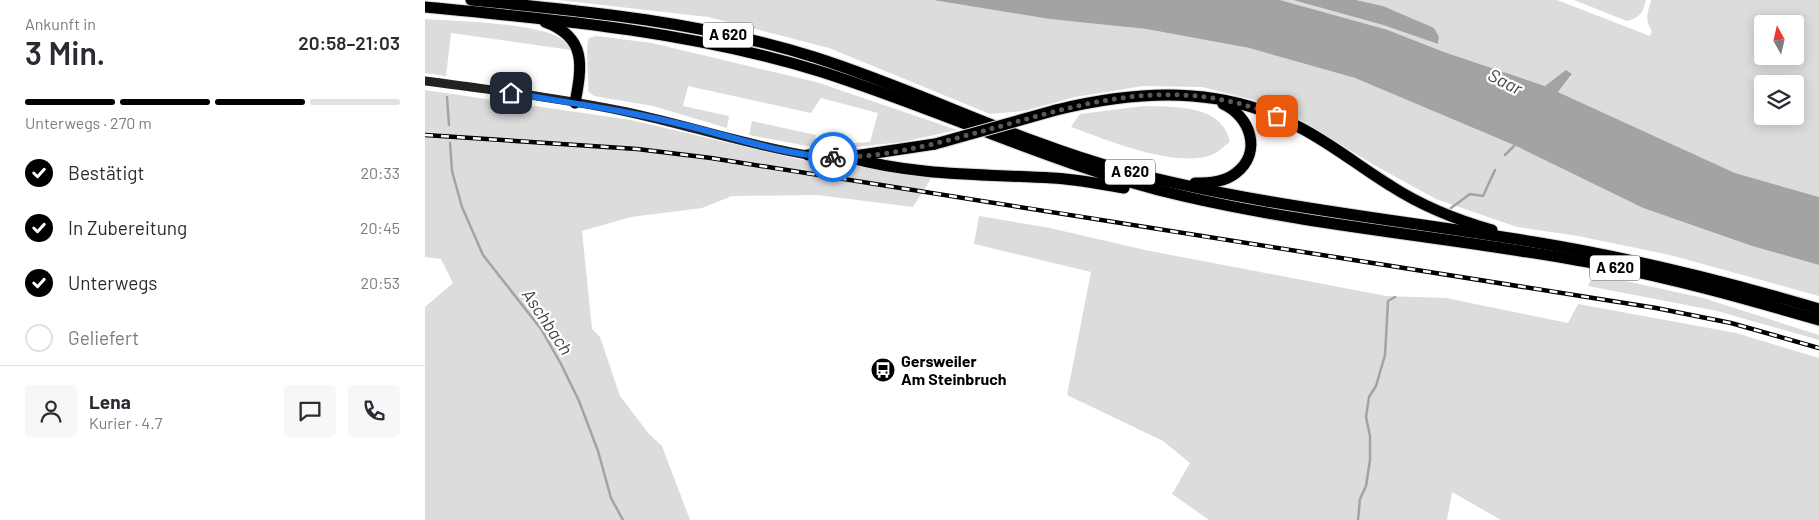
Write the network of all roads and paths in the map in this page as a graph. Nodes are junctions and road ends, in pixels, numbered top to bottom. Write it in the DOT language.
graph roads {
  1 [pos="477,4"];
  2 [pos="428,7"];
  3 [pos="521,16"];
  4 [pos="425,81"];
  5 [pos="1210,98"];
  6 [pos="575,103"];
  7 [pos="808,155"];
  8 [pos="848,157"];
  9 [pos="1173,182"];
  10 [pos="1183,196"];
  11 [pos="1534,242"];
  12 [pos="1819,309"];
  13 [pos="1819,320"];
  1 -- 2 [label="highway, A 620"];
  1 -- 3 [label="highway, A 620"];
  1 -- 9 [label="highway, A 620"];
  3 -- 6 [label="highway"];
  3 -- 10 [label="highway, A 620"];
  4 -- 6 [label="main road"];
  5 -- 8 [label="highway, bridge"];
  5 -- 9 [label="highway"];
  5 -- 11 [label="highway"];
  6 -- 7 [label="main road"];
  7 -- 8 [label="highway"];
  8 -- 10 [label="highway"];
  9 -- 11 [label="highway, A 620"];
  10 -- 13 [label="highway, A 620"];
  11 -- 12 [label="highway, A 620"];
}
